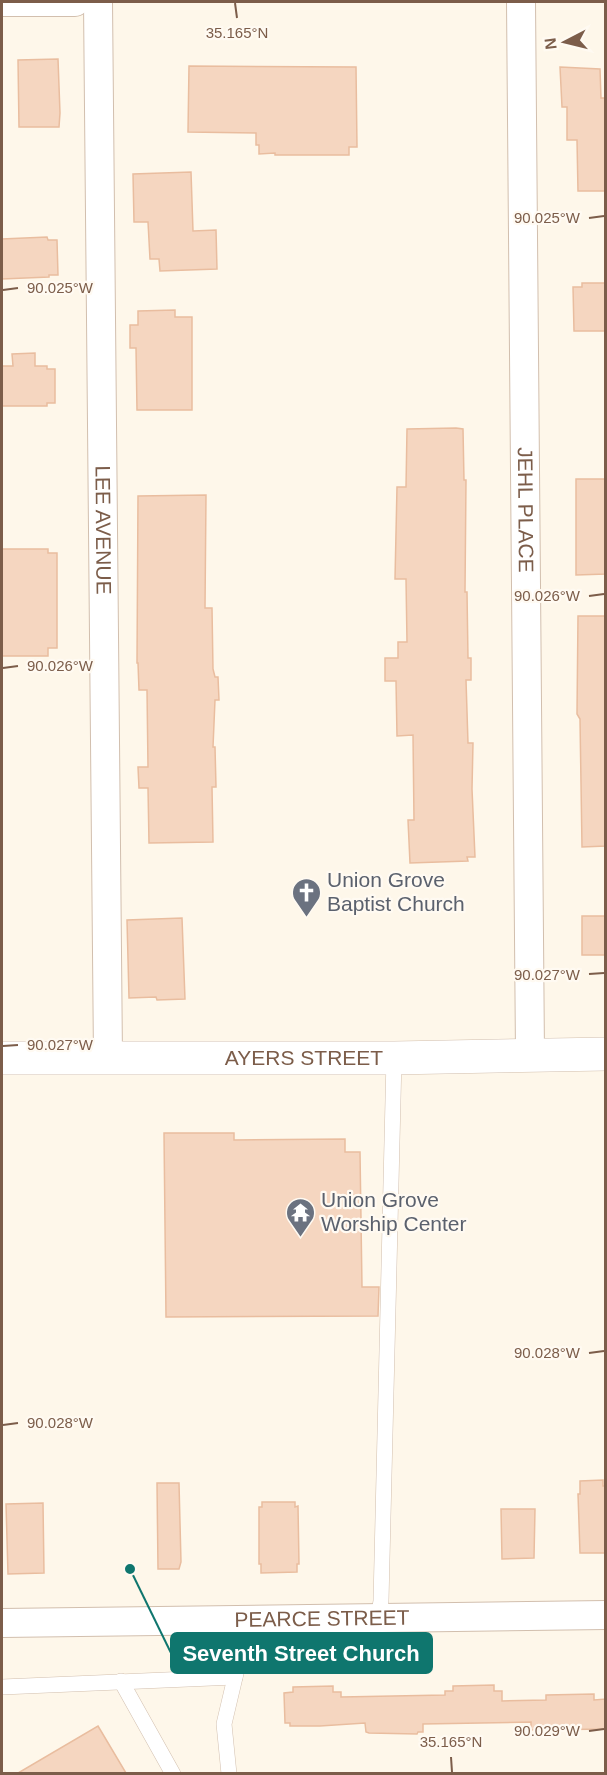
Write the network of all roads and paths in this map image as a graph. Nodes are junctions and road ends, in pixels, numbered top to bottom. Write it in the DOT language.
graph roads {
  1 [pos="2,2"];
  2 [pos="75,2"];
  3 [pos="98,2"];
  4 [pos="521,2"];
  5 [pos="530,1054"];
  6 [pos="606,1054"];
  7 [pos="2,1058"];
  8 [pos="108,1058"];
  9 [pos="394,1058"];
  10 [pos="606,1615"];
  11 [pos="378,1618"];
  12 [pos="246,1620"];
  13 [pos="2,1623"];
  14 [pos="235,1677"];
  15 [pos="121,1682"];
  16 [pos="2,1687"];
  17 [pos="173,1773"];
  18 [pos="229,1773"];
  1 -- 2 [label="street"];
  3 -- 8 [label="street, LEE AVENUE"];
  4 -- 5 [label="street, JEHL PLACE"];
  5 -- 6 [label="street, AYERS STREET"];
  5 -- 9 [label="street, AYERS STREET"];
  7 -- 8 [label="street, AYERS STREET"];
  8 -- 9 [label="street, AYERS STREET"];
  9 -- 11 [label="lane"];
  10 -- 11 [label="street, PEARCE STREET"];
  11 -- 12 [label="street, PEARCE STREET"];
  12 -- 13 [label="street, PEARCE STREET"];
  12 -- 14 [label="lane"];
  14 -- 15 [label="lane"];
  14 -- 18 [label="lane"];
  15 -- 16 [label="lane"];
  15 -- 17 [label="lane"];
}
